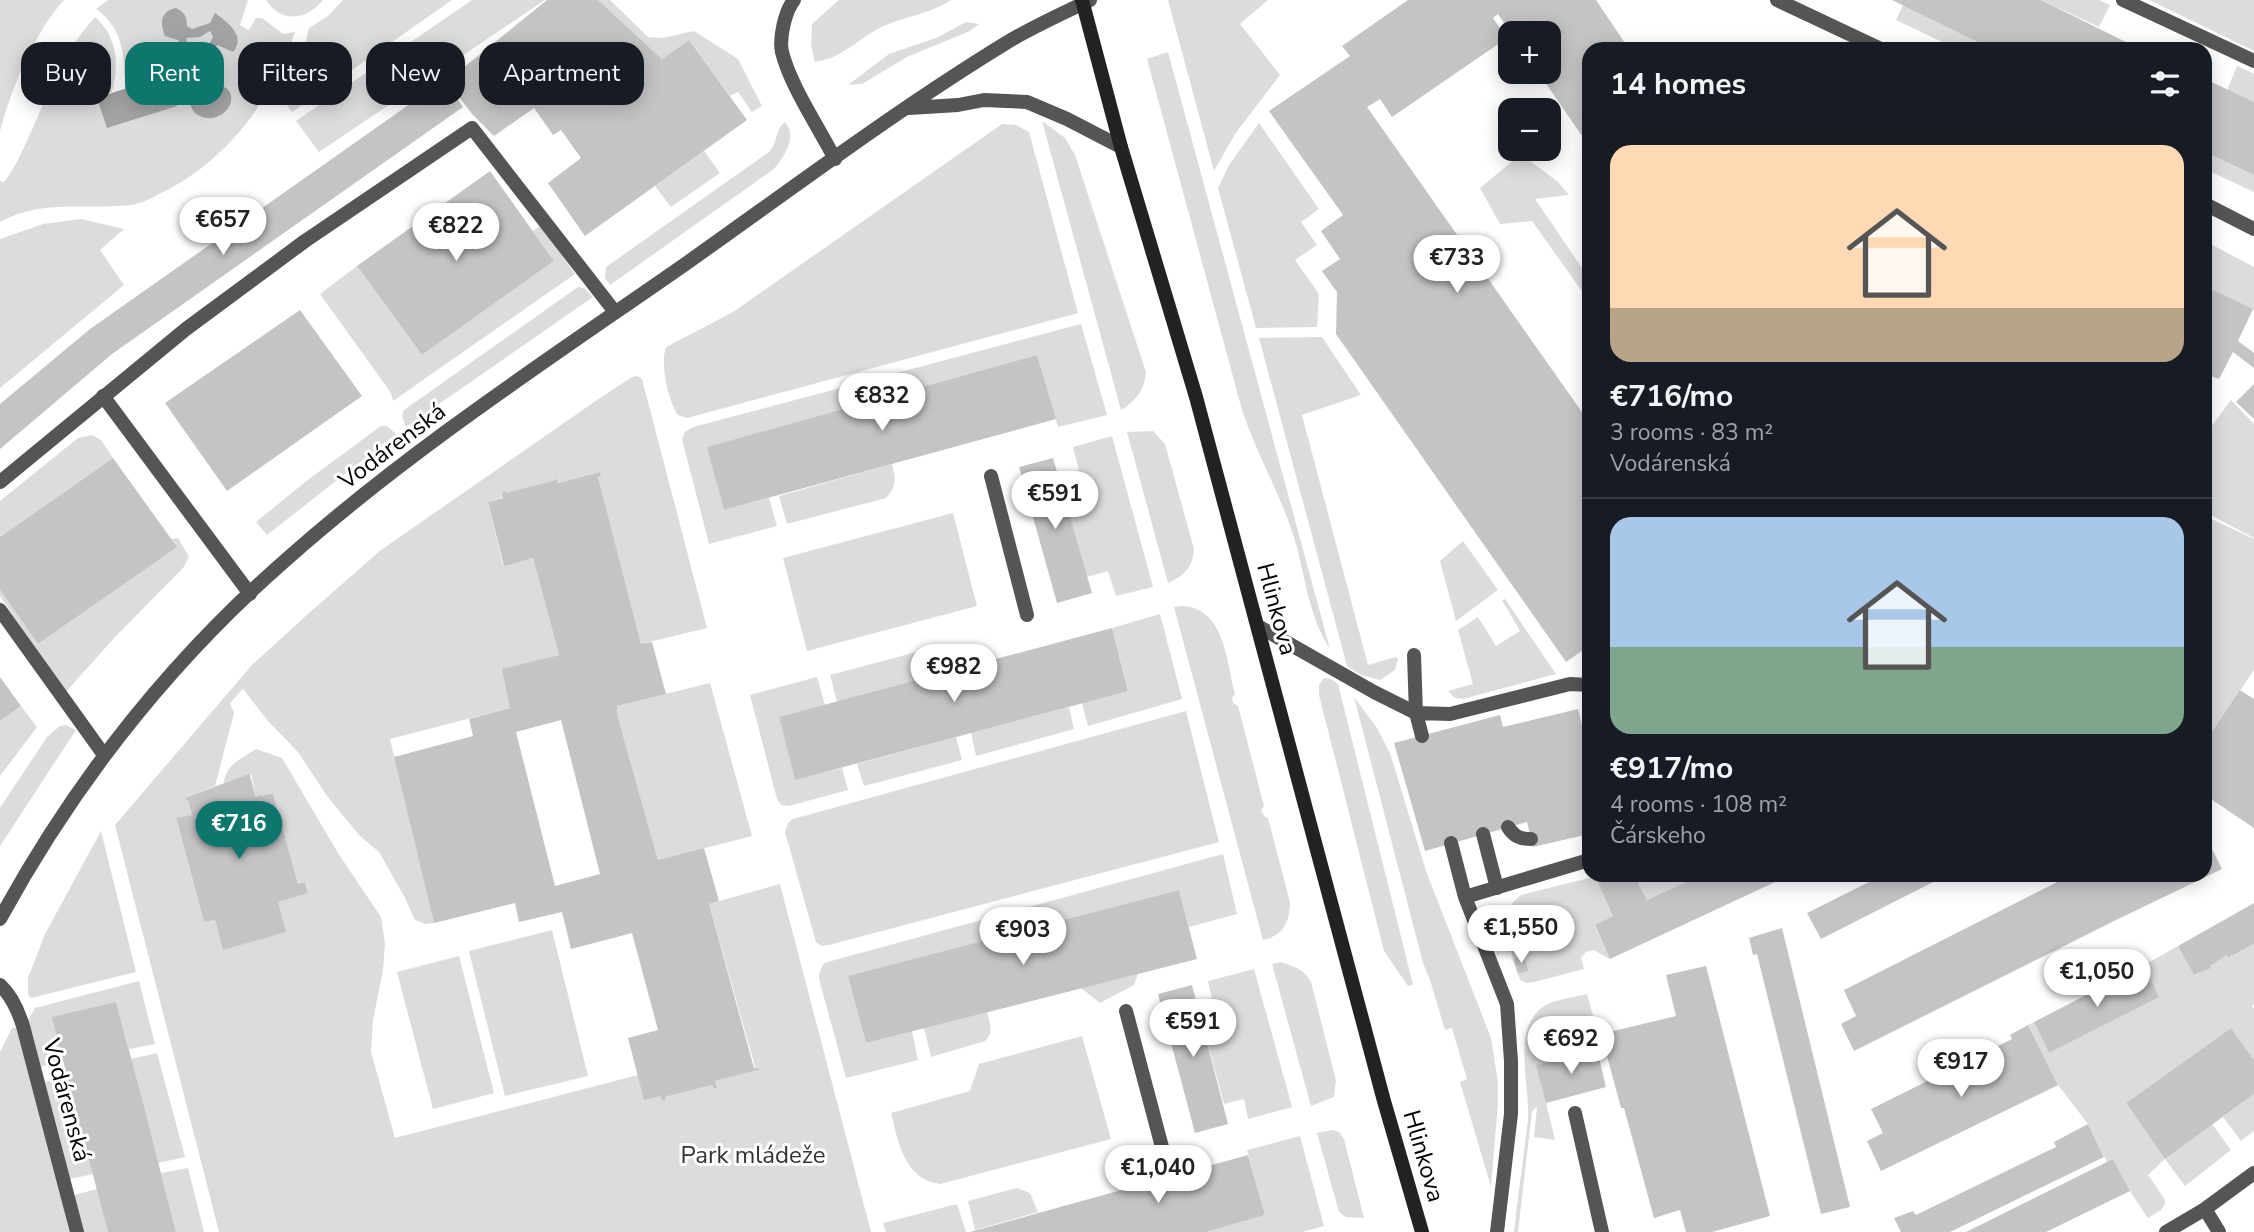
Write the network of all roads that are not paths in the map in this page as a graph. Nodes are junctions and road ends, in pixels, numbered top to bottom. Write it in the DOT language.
graph roads {
  1 [pos="794,0"];
  2 [pos="1777,0"];
  3 [pos="2123,0"];
  4 [pos="1085,1"];
  5 [pos="1866,42"];
  6 [pos="2254,61"];
  7 [pos="907,108"];
  8 [pos="1121,147"];
  9 [pos="835,159"];
  10 [pos="2212,208"];
  11 [pos="2254,229"];
  12 [pos="615,312"];
  13 [pos="103,396"];
  14 [pos="991,476"];
  15 [pos="0,482"];
  16 [pos="250,594"];
  17 [pos="0,610"];
  18 [pos="1027,615"];
  19 [pos="1258,626"];
  20 [pos="1414,654"];
  21 [pos="1582,685"];
  22 [pos="1416,713"];
  23 [pos="1422,736"];
  24 [pos="104,755"];
  25 [pos="1508,827"];
  26 [pos="1483,834"];
  27 [pos="1531,839"];
  28 [pos="1451,843"];
  29 [pos="1582,862"];
  30 [pos="1497,888"];
  31 [pos="1465,897"];
  32 [pos="0,919"];
  33 [pos="0,985"];
  34 [pos="1126,1011"];
  35 [pos="1575,1113"];
  36 [pos="1162,1147"];
  37 [pos="2254,1173"];
  38 [pos="2205,1209"];
  39 [pos="77,1232"];
  40 [pos="1422,1232"];
  41 [pos="1497,1232"];
  42 [pos="1602,1232"];
  43 [pos="2166,1232"];
  44 [pos="2219,1232"];
  1 -- 9 [label="street"];
  2 -- 5 [label="street"];
  3 -- 6 [label="street"];
  4 -- 7 [label="street, Vodárenská"];
  4 -- 8 [label="main road, Hlinkova"];
  7 -- 8 [label="street"];
  7 -- 9 [label="street, Vodárenská"];
  8 -- 19 [label="main road, Hlinkova"];
  9 -- 12 [label="street, Vodárenská"];
  10 -- 11 [label="street"];
  12 -- 13 [label="street"];
  12 -- 16 [label="street, Vodárenská"];
  13 -- 15 [label="street"];
  13 -- 16 [label="street"];
  14 -- 18 [label="street"];
  16 -- 24 [label="street, Vodárenská"];
  17 -- 24 [label="street"];
  19 -- 22 [label="street"];
  19 -- 40 [label="main road, Hlinkova"];
  20 -- 22 [label="street"];
  21 -- 22 [label="street"];
  22 -- 23 [label="street"];
  24 -- 32 [label="street, Vodárenská"];
  25 -- 27 [label="street"];
  26 -- 30 [label="street"];
  28 -- 31 [label="street"];
  29 -- 30 [label="street"];
  30 -- 31 [label="street"];
  31 -- 41 [label="street"];
  33 -- 39 [label="street, Vodárenská"];
  34 -- 36 [label="street"];
  35 -- 42 [label="street"];
  37 -- 38 [label="street"];
  38 -- 43 [label="street"];
  38 -- 44 [label="street"];
}
